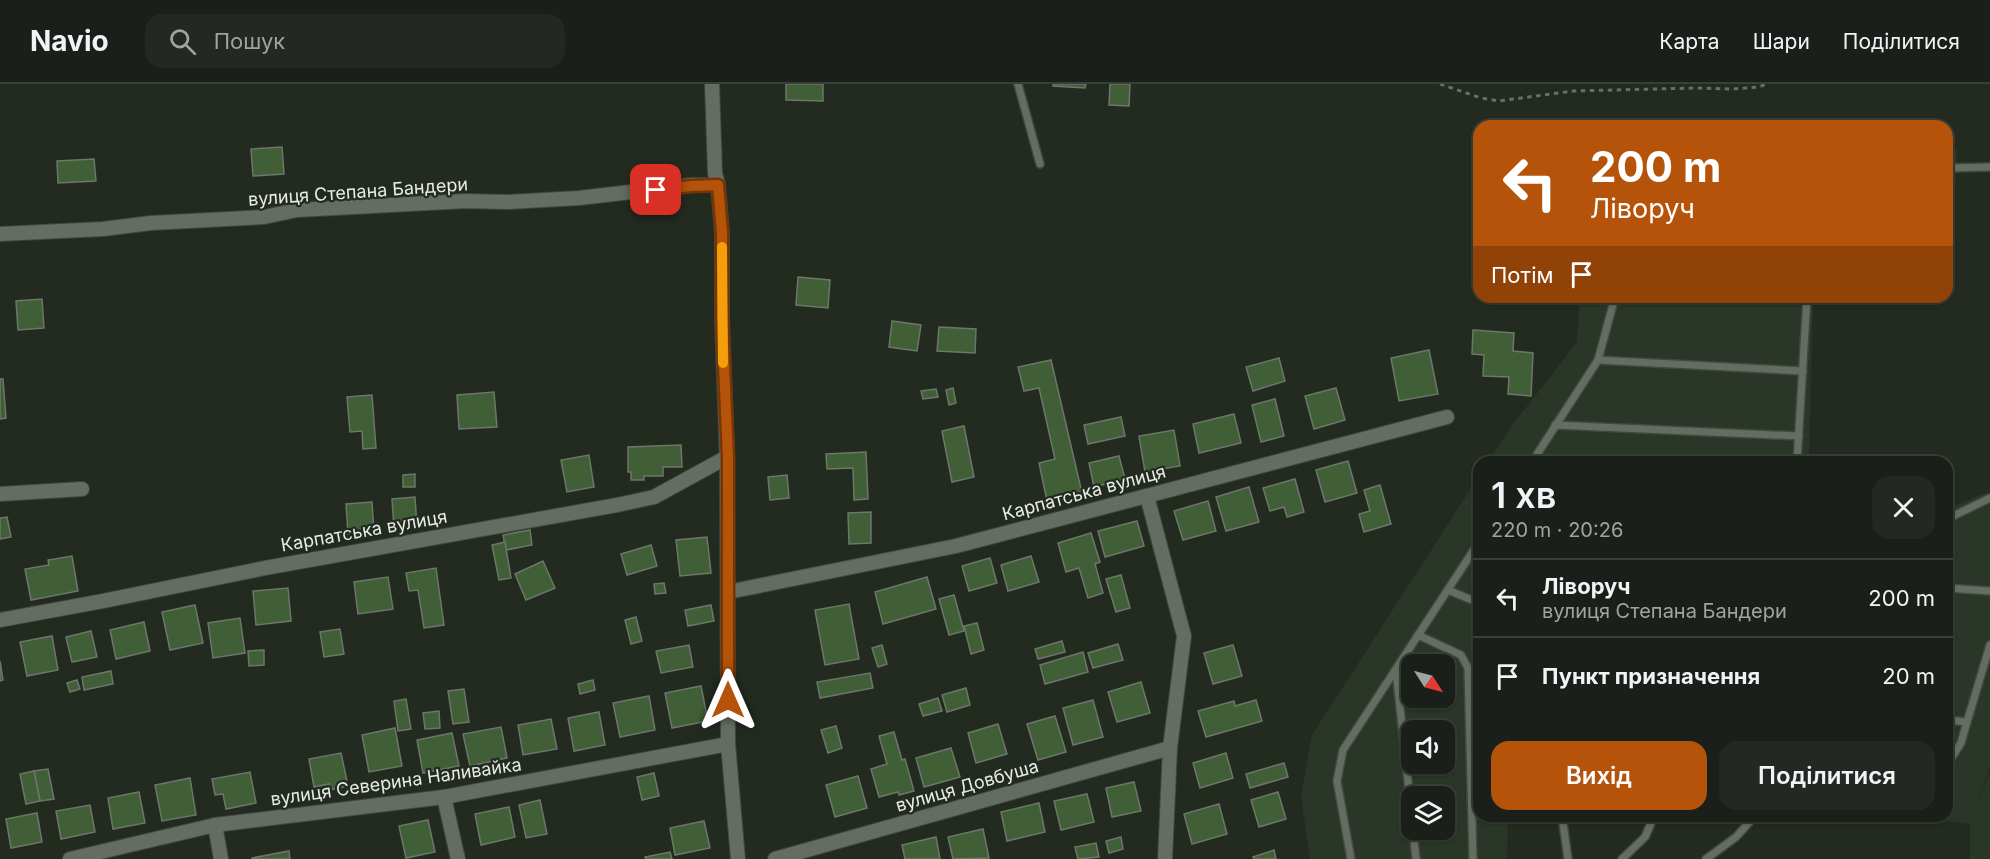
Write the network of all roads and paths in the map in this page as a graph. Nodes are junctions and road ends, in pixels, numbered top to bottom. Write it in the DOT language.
graph roads {
  1 [pos="712,84"];
  2 [pos="1018,84"];
  3 [pos="1440,84"];
  4 [pos="1766,84"];
  5 [pos="1040,164"];
  6 [pos="1990,166"];
  7 [pos="1953,168"];
  8 [pos="718,185"];
  9 [pos="0,234"];
  10 [pos="1613,303"];
  11 [pos="1806,303"];
  12 [pos="1598,360"];
  13 [pos="1803,371"];
  14 [pos="1448,417"];
  15 [pos="1556,426"];
  16 [pos="1799,436"];
  17 [pos="1536,456"];
  18 [pos="1797,456"];
  19 [pos="728,457"];
  20 [pos="82,489"];
  21 [pos="0,494"];
  22 [pos="1147,496"];
  23 [pos="1990,498"];
  24 [pos="1982,503"];
  25 [pos="1990,509"];
  26 [pos="1953,516"];
  27 [pos="1473,551"];
  28 [pos="1953,588"];
  29 [pos="1448,590"];
  30 [pos="1990,591"];
  31 [pos="728,592"];
  32 [pos="1473,600"];
  33 [pos="0,620"];
  34 [pos="1418,635"];
  35 [pos="1990,645"];
  36 [pos="1468,668"];
  37 [pos="1473,669"];
  38 [pos="1395,670"];
  39 [pos="1953,721"];
  40 [pos="1967,722"];
  41 [pos="728,744"];
  42 [pos="1170,747"];
  43 [pos="1953,754"];
  44 [pos="1408,786"];
  45 [pos="444,797"];
  46 [pos="1563,822"];
  47 [pos="1652,822"];
  48 [pos="1750,822"];
  49 [pos="215,825"];
  50 [pos="1414,840"];
  51 [pos="70,859"];
  52 [pos="221,859"];
  53 [pos="458,859"];
  54 [pos="738,859"];
  55 [pos="775,859"];
  56 [pos="1165,859"];
  57 [pos="1350,859"];
  58 [pos="1416,859"];
  59 [pos="1473,859"];
  60 [pos="1568,859"];
  61 [pos="1622,859"];
  62 [pos="1706,859"];
  1 -- 8 [label="street"];
  2 -- 5 [label="lane"];
  3 -- 4 [label="path"];
  6 -- 7 [label="lane"];
  8 -- 9 [label="street, вулиця Степана Бандери"];
  8 -- 19 [label="street"];
  10 -- 12 [label="lane"];
  11 -- 13 [label="lane"];
  12 -- 13 [label="lane"];
  12 -- 15 [label="lane"];
  13 -- 16 [label="lane"];
  14 -- 22 [label="street, Карпатська вулиця"];
  15 -- 16 [label="lane"];
  15 -- 17 [label="lane"];
  16 -- 18 [label="lane"];
  19 -- 31 [label="street"];
  19 -- 33 [label="street, Карпатська вулиця"];
  20 -- 21 [label="street"];
  22 -- 31 [label="street, Карпатська вулиця"];
  22 -- 42 [label="street"];
  23 -- 24 [label="lane"];
  24 -- 25 [label="lane"];
  24 -- 26 [label="lane"];
  27 -- 29 [label="lane"];
  28 -- 30 [label="lane"];
  29 -- 32 [label="lane"];
  29 -- 34 [label="lane"];
  31 -- 41 [label="street"];
  34 -- 36 [label="lane"];
  34 -- 38 [label="lane"];
  35 -- 40 [label="lane"];
  36 -- 37 [label="lane"];
  36 -- 59 [label="lane"];
  38 -- 44 [label="lane"];
  38 -- 57 [label="lane"];
  39 -- 40 [label="lane"];
  40 -- 43 [label="lane"];
  41 -- 45 [label="street, вулиця Северина Наливайка"];
  41 -- 54 [label="street"];
  42 -- 55 [label="street, вулиця Довбуша"];
  42 -- 56 [label="street"];
  45 -- 49 [label="street, вулиця Северина Наливайка"];
  45 -- 53 [label="street"];
  46 -- 60 [label="lane"];
  47 -- 61 [label="lane"];
  48 -- 62 [label="lane"];
  49 -- 51 [label="street, вулиця Северина Наливайка"];
  49 -- 52 [label="street"];
  50 -- 58 [label="lane"];
}
